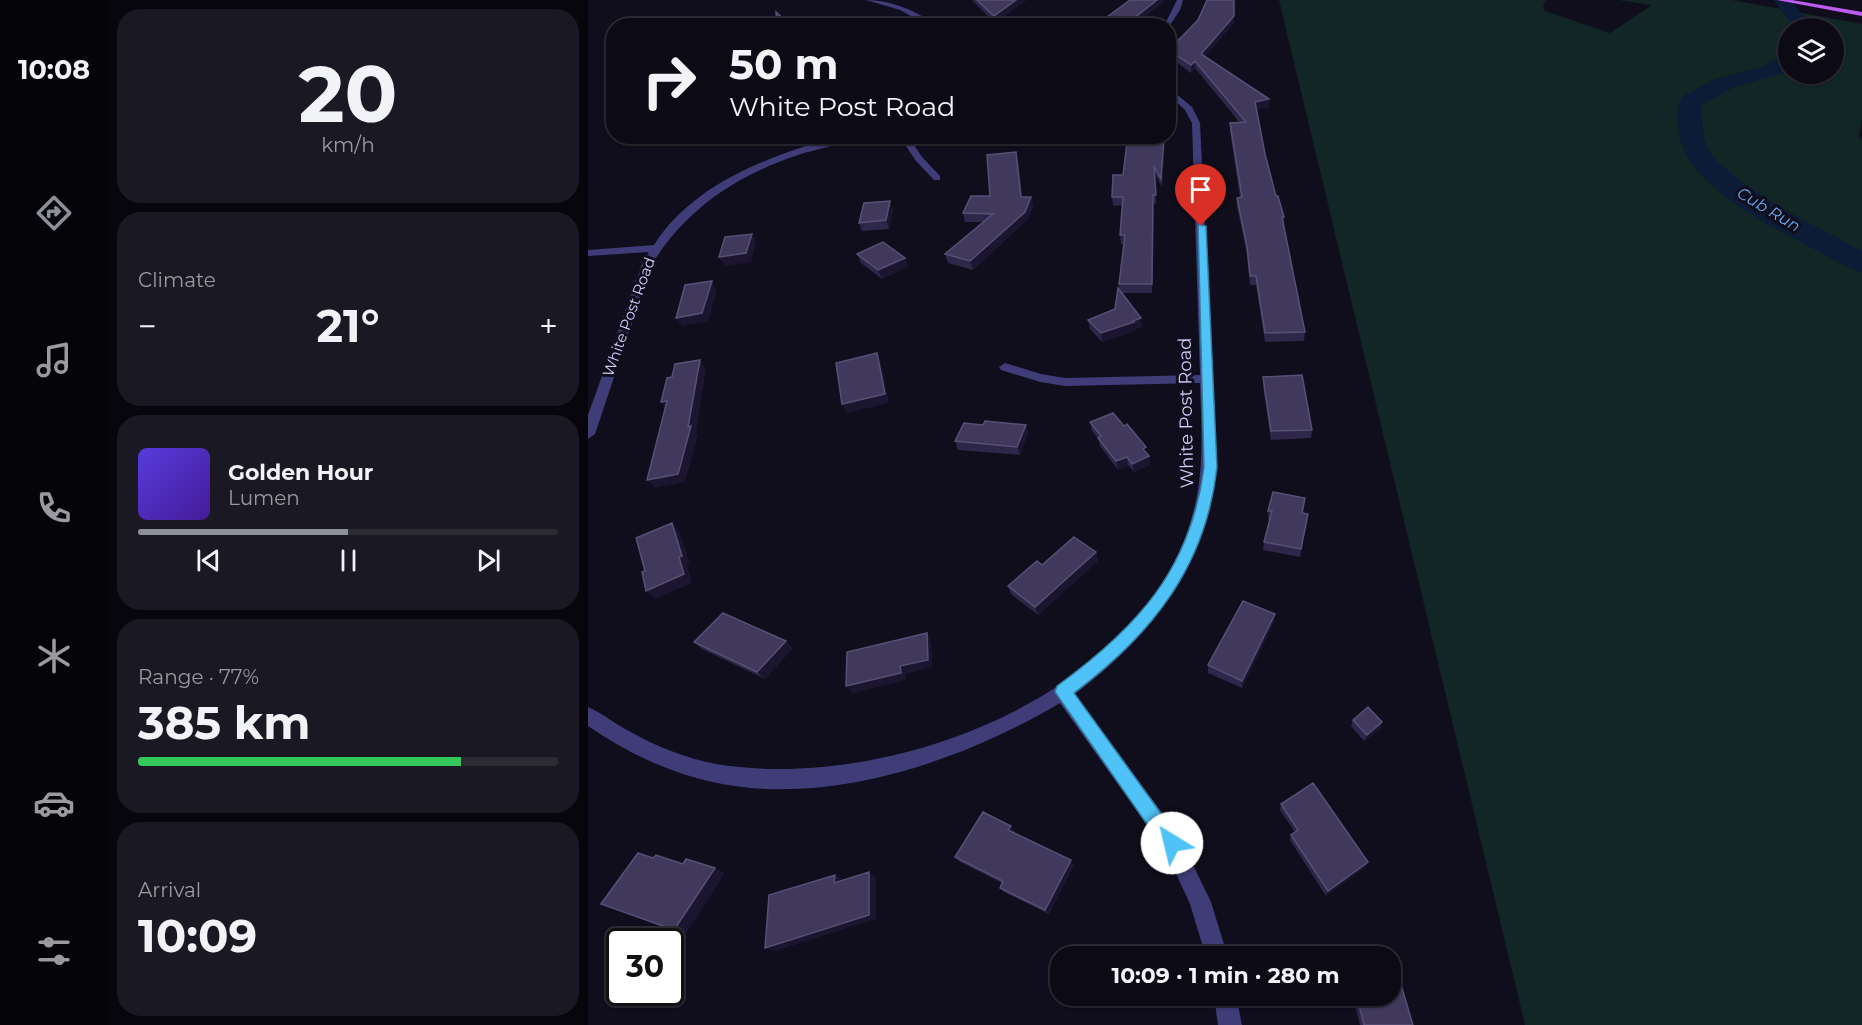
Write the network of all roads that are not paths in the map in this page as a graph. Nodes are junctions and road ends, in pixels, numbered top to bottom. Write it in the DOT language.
graph roads {
  1 [pos="869,0"];
  2 [pos="1180,0"];
  3 [pos="1780,0"];
  4 [pos="1814,0"];
  5 [pos="1862,8"];
  6 [pos="1862,14"];
  7 [pos="921,17"];
  8 [pos="918,18"];
  9 [pos="1172,18"];
  10 [pos="1176,97"];
  11 [pos="824,144"];
  12 [pos="909,144"];
  13 [pos="937,178"];
  14 [pos="655,248"];
  15 [pos="588,254"];
  16 [pos="1005,367"];
  17 [pos="1207,379"];
  18 [pos="588,434"];
  19 [pos="1063,692"];
  20 [pos="588,716"];
  21 [pos="1214,946"];
  22 [pos="1227,1006"];
  23 [pos="1230,1025"];
  1 -- 7 [label="street"];
  2 -- 9 [label="street"];
  3 -- 6 [label="main road"];
  4 -- 5 [label="main road"];
  7 -- 8 [label="street"];
  10 -- 17 [label="street, White Post Road"];
  11 -- 14 [label="street, White Post Road"];
  12 -- 13 [label="street"];
  14 -- 15 [label="street"];
  14 -- 18 [label="street, White Post Road"];
  16 -- 17 [label="street"];
  17 -- 19 [label="street, White Post Road"];
  19 -- 20 [label="street, White Post Road"];
  19 -- 21 [label="street"];
  22 -- 23 [label="street"];
}
